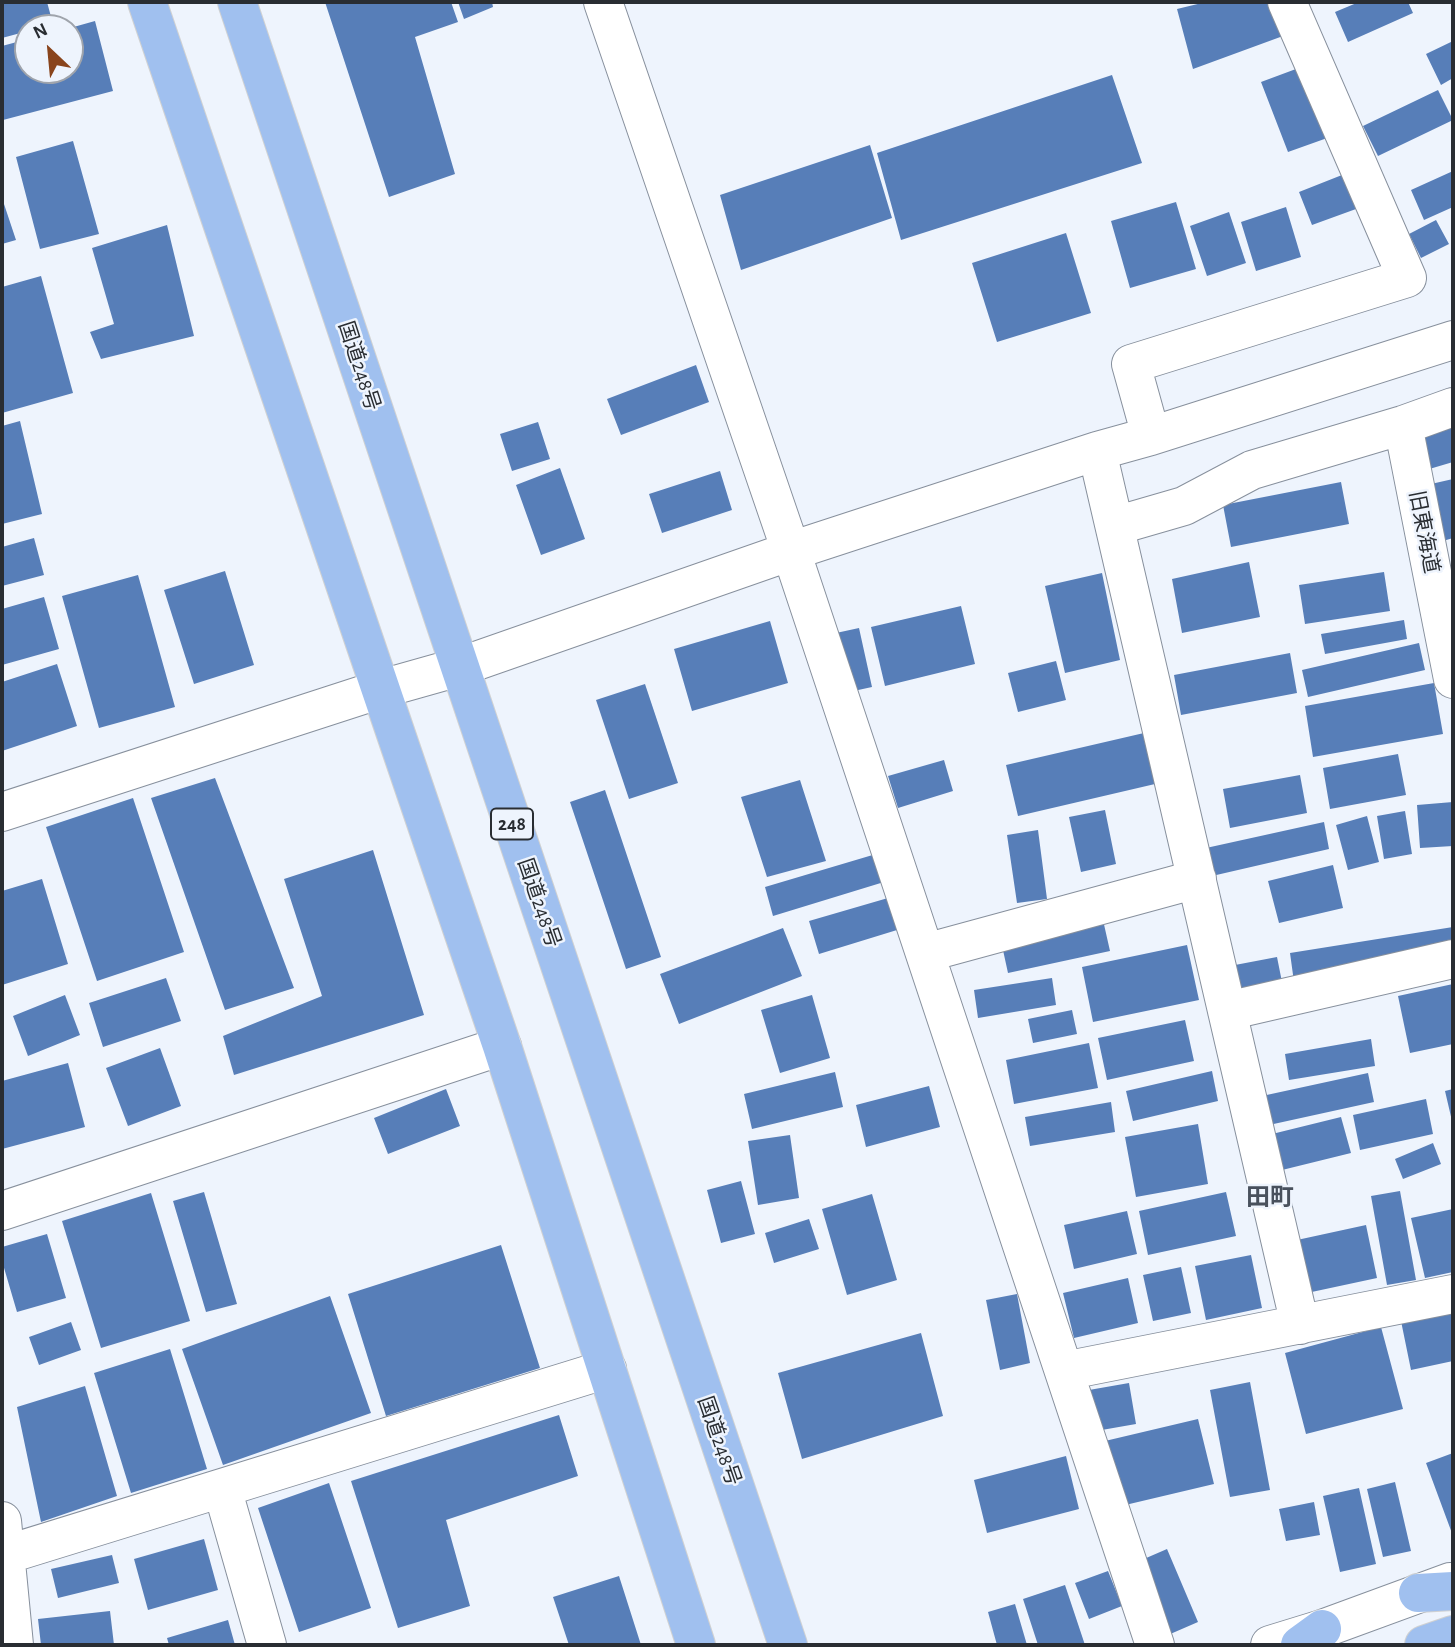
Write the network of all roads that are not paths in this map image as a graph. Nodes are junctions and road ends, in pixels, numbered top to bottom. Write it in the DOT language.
graph roads {
  1 [pos="147,2"];
  2 [pos="237,2"];
  3 [pos="603,2"];
  4 [pos="1287,2"];
  5 [pos="1453,340"];
  6 [pos="1453,407"];
  7 [pos="1403,425"];
  8 [pos="1150,436"];
  9 [pos="1097,451"];
  10 [pos="1115,526"];
  11 [pos="791,551"];
  12 [pos="459,667"];
  13 [pos="1453,679"];
  14 [pos="381,689"];
  15 [pos="2,813"];
  16 [pos="1196,879"];
  17 [pos="925,953"];
  18 [pos="1453,959"];
  19 [pos="1227,1011"];
  20 [pos="502,1046"];
  21 [pos="2,1211"];
  22 [pos="1453,1294"];
  23 [pos="1300,1325"];
  24 [pos="607,1369"];
  25 [pos="1064,1371"];
  26 [pos="222,1488"];
  27 [pos="3,1538"];
  28 [pos="1442,1589"];
  29 [pos="1453,1635"];
  30 [pos="1311,1637"];
  31 [pos="14,1645"];
  32 [pos="267,1645"];
  33 [pos="696,1645"];
  34 [pos="788,1645"];
  35 [pos="1155,1645"];
  36 [pos="1270,1645"];
  37 [pos="1424,1645"];
  1 -- 14 [label="highway"];
  2 -- 12 [label="highway, 国道248号 / 248"];
  3 -- 11 [label="street"];
  4 -- 8 [label="street"];
  5 -- 8 [label="street"];
  6 -- 7 [label="street"];
  7 -- 10 [label="street"];
  7 -- 13 [label="street, 旧東海道"];
  8 -- 9 [label="street"];
  9 -- 10 [label="street"];
  9 -- 11 [label="street"];
  10 -- 16 [label="street"];
  11 -- 12 [label="street"];
  11 -- 17 [label="street"];
  12 -- 14 [label="street"];
  12 -- 34 [label="highway, 国道248号 / 248"];
  14 -- 15 [label="street"];
  14 -- 20 [label="highway"];
  16 -- 17 [label="street"];
  16 -- 19 [label="street"];
  17 -- 25 [label="street"];
  18 -- 19 [label="street"];
  19 -- 23 [label="street"];
  20 -- 21 [label="street"];
  20 -- 24 [label="highway"];
  22 -- 23 [label="street"];
  23 -- 25 [label="street"];
  24 -- 26 [label="street"];
  24 -- 33 [label="highway"];
  25 -- 35 [label="street"];
  26 -- 27 [label="street"];
  26 -- 32 [label="street"];
  27 -- 31 [label="street"];
  28 -- 30 [label="street"];
  29 -- 37 [label="highway"];
  30 -- 36 [label="street"];
}
